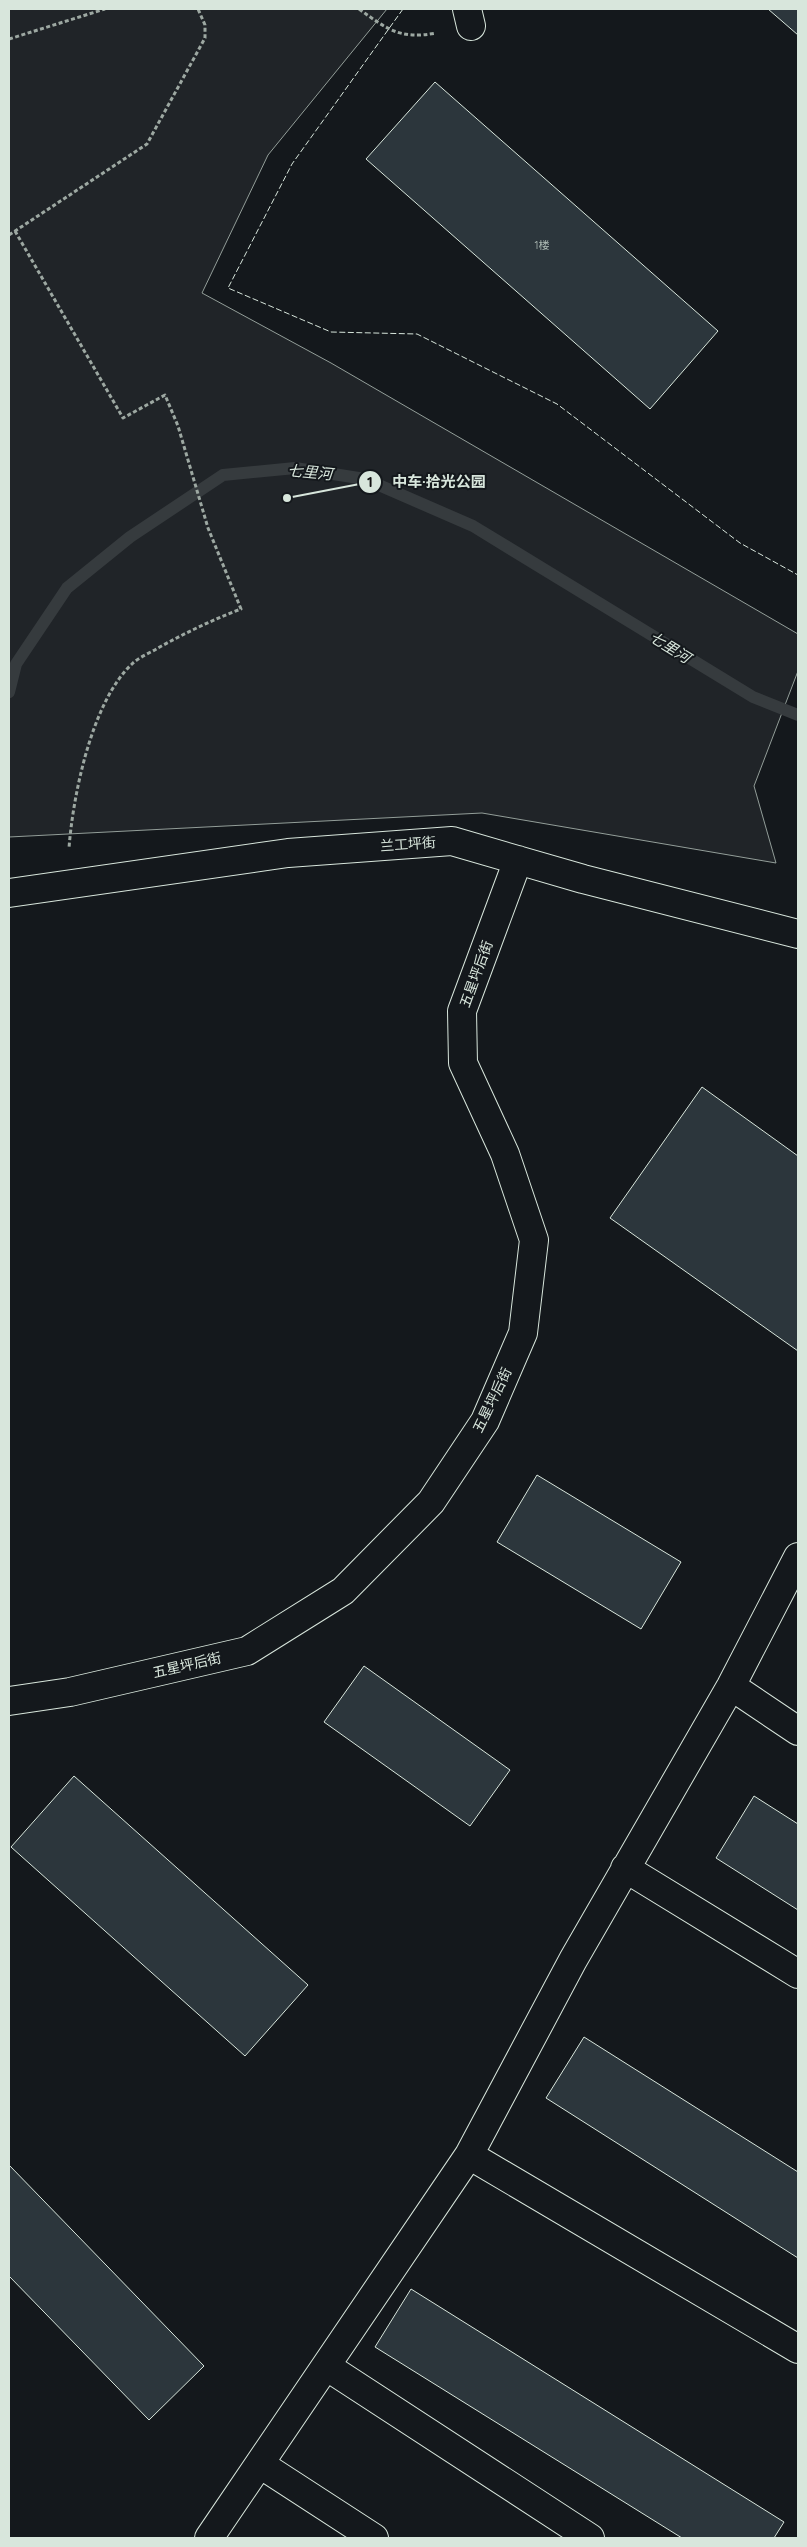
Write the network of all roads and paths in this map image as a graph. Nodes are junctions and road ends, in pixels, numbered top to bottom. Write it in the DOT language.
graph roads {
  1 [pos="105,9"];
  2 [pos="198,9"];
  3 [pos="359,9"];
  4 [pos="469,17"];
  5 [pos="9,39"];
  6 [pos="15,231"];
  7 [pos="9,235"];
  8 [pos="518,860"];
  9 [pos="67,884"];
  10 [pos="9,893"];
  11 [pos="798,934"];
  12 [pos="798,1556"];
  13 [pos="731,1686"];
  14 [pos="9,1700"];
  15 [pos="798,1730"];
  16 [pos="625,1868"];
  17 [pos="798,1974"];
  18 [pos="469,2156"];
  19 [pos="798,2349"];
  20 [pos="326,2366"];
  21 [pos="260,2464"];
  22 [pos="209,2538"];
  23 [pos="374,2538"];
  24 [pos="590,2538"];
  1 -- 5 [label="path"];
  2 -- 6 [label="path"];
  3 -- 4 [label="path"];
  6 -- 7 [label="path"];
  6 -- 9 [label="path"];
  8 -- 9 [label="street, 兰工坪街"];
  8 -- 11 [label="street, 兰工坪街"];
  8 -- 14 [label="street, 五星坪后街"];
  9 -- 10 [label="street, 兰工坪街"];
  12 -- 13 [label="street"];
  13 -- 15 [label="street"];
  13 -- 16 [label="street"];
  16 -- 17 [label="street"];
  16 -- 18 [label="street"];
  18 -- 19 [label="street"];
  18 -- 20 [label="street"];
  20 -- 21 [label="street"];
  20 -- 24 [label="street"];
  21 -- 22 [label="street"];
  21 -- 23 [label="street"];
}
